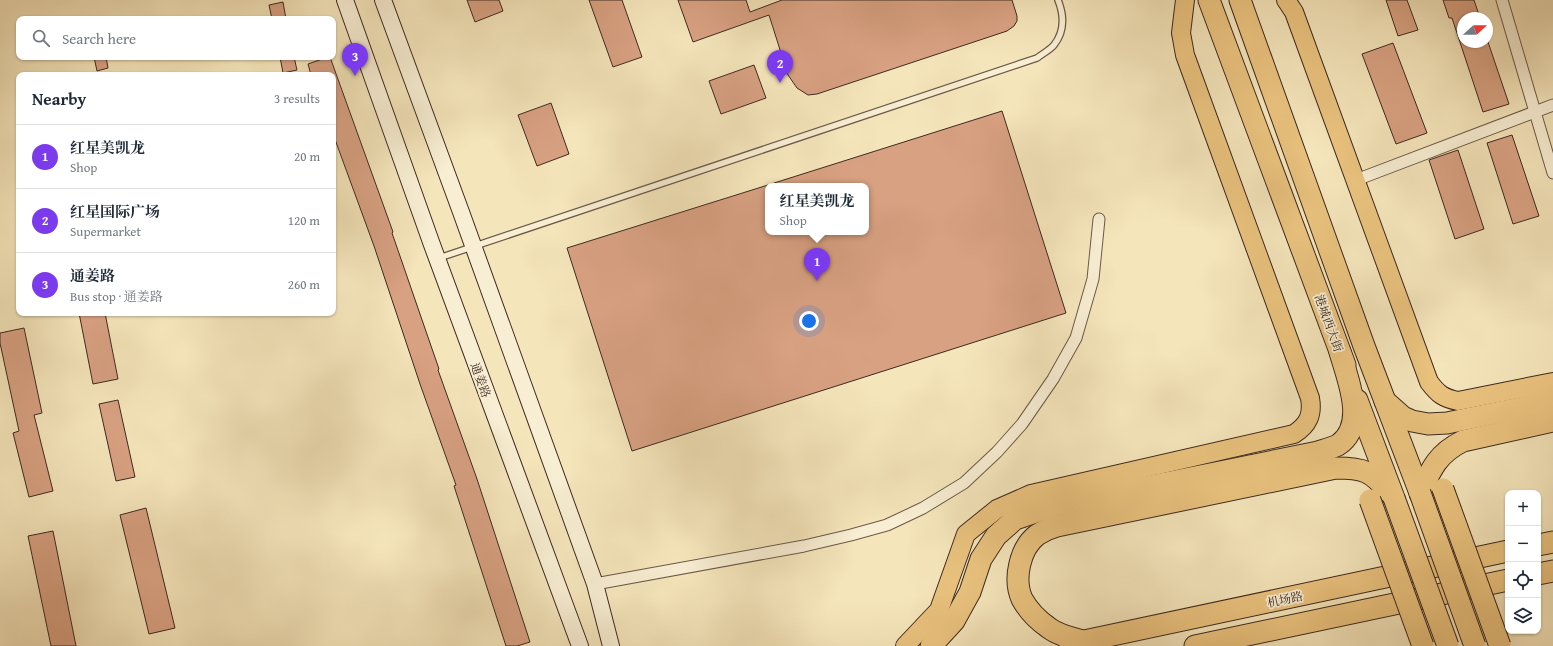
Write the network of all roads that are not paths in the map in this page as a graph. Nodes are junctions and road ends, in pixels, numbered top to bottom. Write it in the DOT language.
graph roads {
  1 [pos="345,0"];
  2 [pos="383,0"];
  3 [pos="1058,0"];
  4 [pos="1185,0"];
  5 [pos="1209,0"];
  6 [pos="1240,0"];
  7 [pos="1286,0"];
  8 [pos="1502,0"];
  9 [pos="1553,105"];
  10 [pos="1536,112"];
  11 [pos="1553,172"];
  12 [pos="1356,180"];
  13 [pos="1099,219"];
  14 [pos="473,246"];
  15 [pos="437,259"];
  16 [pos="1340,352"];
  17 [pos="1553,382"];
  18 [pos="1384,399"];
  19 [pos="1553,401"];
  20 [pos="1553,421"];
  21 [pos="1438,458"];
  22 [pos="1348,468"];
  23 [pos="1420,493"];
  24 [pos="1394,498"];
  25 [pos="1553,542"];
  26 [pos="1541,544"];
  27 [pos="1505,552"];
  28 [pos="1553,571"];
  29 [pos="1541,573"];
  30 [pos="1505,581"];
  31 [pos="595,584"];
  32 [pos="1083,641"];
  33 [pos="580,646"];
  34 [pos="610,646"];
  35 [pos="905,646"];
  36 [pos="930,646"];
  37 [pos="1062,646"];
  38 [pos="1194,646"];
  39 [pos="1423,646"];
  40 [pos="1448,646"];
  41 [pos="1475,646"];
  42 [pos="1500,646"];
  1 -- 15 [label="street, 通姜路"];
  2 -- 14 [label="street"];
  3 -- 14 [label="lane"];
  4 -- 35 [label="main road"];
  5 -- 16 [label="highway, 港城西大街"];
  6 -- 18 [label="highway, 港城西大街"];
  7 -- 12 [label="main road"];
  8 -- 10 [label="street"];
  9 -- 10 [label="street"];
  10 -- 11 [label="street"];
  10 -- 12 [label="street"];
  12 -- 17 [label="main road"];
  13 -- 31 [label="street"];
  14 -- 15 [label="lane"];
  14 -- 31 [label="street"];
  15 -- 33 [label="street, 通姜路"];
  16 -- 24 [label="highway, 港城西大街"];
  16 -- 36 [label="highway"];
  18 -- 19 [label="highway"];
  18 -- 23 [label="highway, 港城西大街"];
  20 -- 21 [label="highway"];
  21 -- 23 [label="highway"];
  21 -- 42 [label="highway, bridge"];
  22 -- 24 [label="highway"];
  22 -- 32 [label="highway"];
  22 -- 39 [label="highway, bridge"];
  23 -- 41 [label="highway, 港城西大街, bridge"];
  24 -- 40 [label="highway, 港城西大街, bridge"];
  25 -- 26 [label="highway"];
  27 -- 32 [label="highway, 机场路"];
  28 -- 29 [label="highway"];
  30 -- 38 [label="highway"];
  31 -- 34 [label="street"];
  32 -- 37 [label="highway, 机场路"];
}
